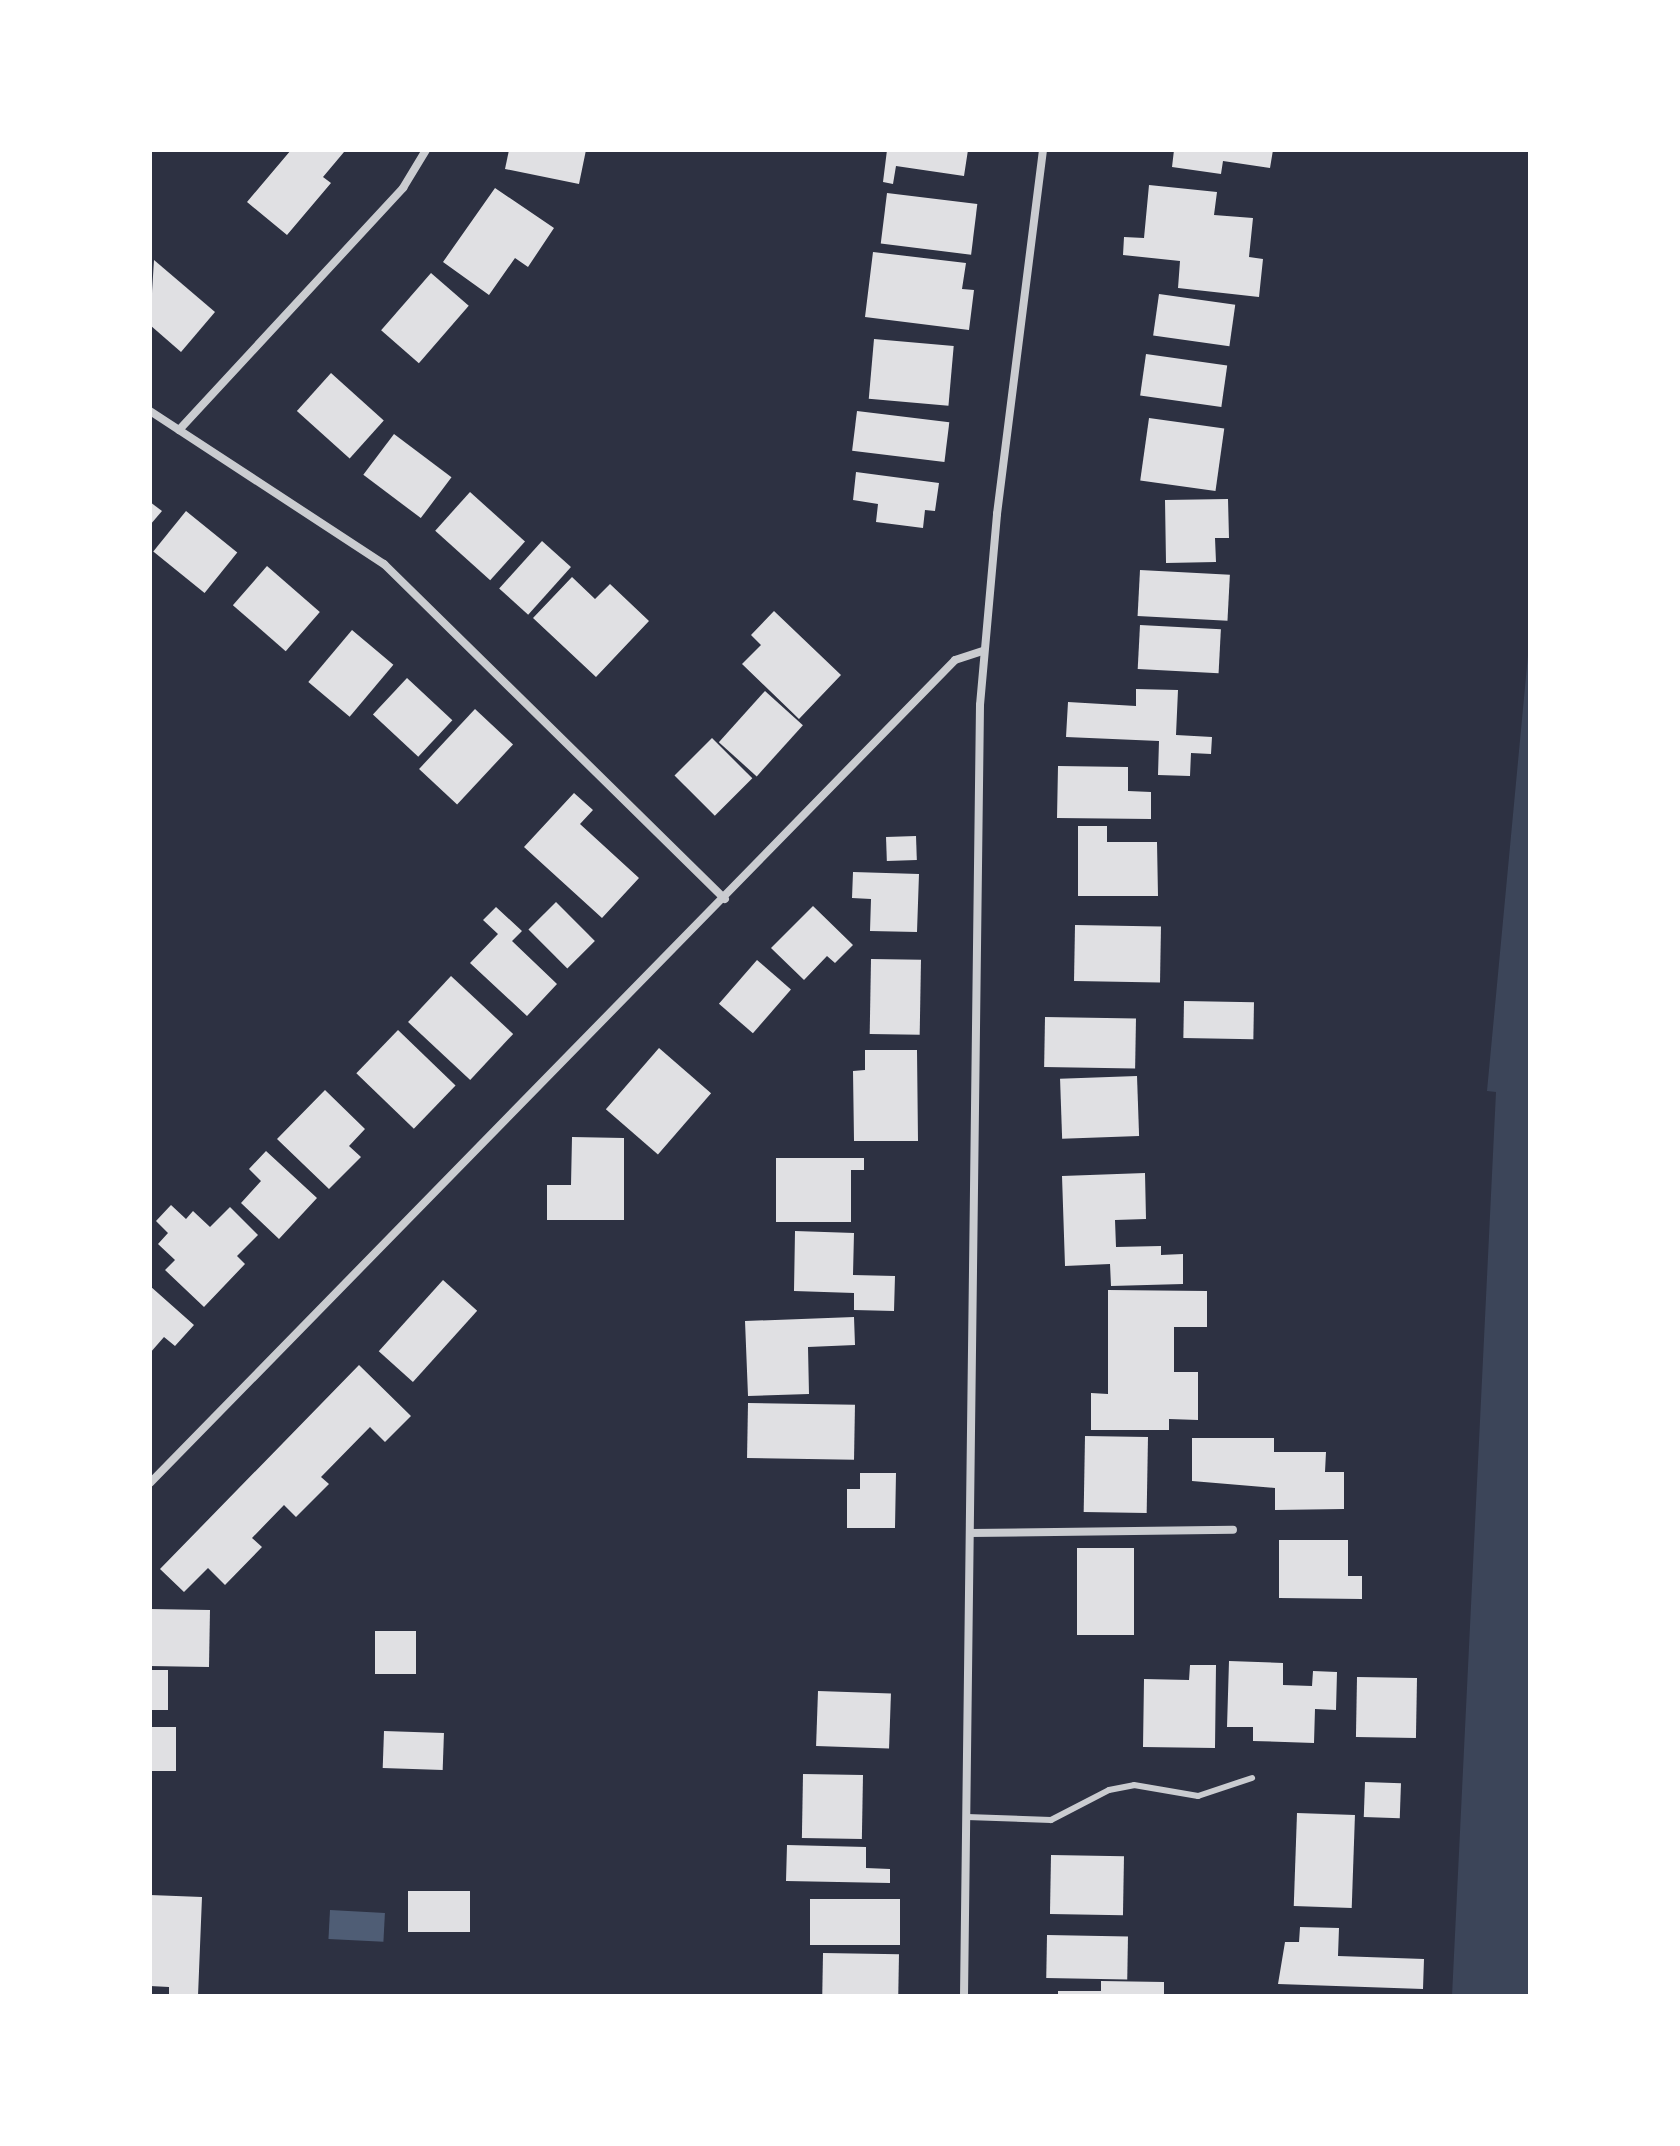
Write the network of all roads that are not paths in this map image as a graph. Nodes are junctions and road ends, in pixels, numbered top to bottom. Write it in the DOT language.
graph roads {
  1 [pos="426,150"];
  2 [pos="1043,150"];
  3 [pos="150,411"];
  4 [pos="179,430"];
  5 [pos="983,651"];
  6 [pos="725,899"];
  7 [pos="150,1483"];
  8 [pos="1233,1530"];
  9 [pos="970,1533"];
  10 [pos="1252,1778"];
  11 [pos="967,1817"];
  12 [pos="964,1996"];
  1 -- 4 [label="street"];
  2 -- 5 [label="street"];
  3 -- 4 [label="street"];
  4 -- 6 [label="street"];
  5 -- 6 [label="street"];
  5 -- 9 [label="street"];
  6 -- 7 [label="street"];
  8 -- 9 [label="street"];
  9 -- 11 [label="street"];
  10 -- 11 [label="lane"];
  11 -- 12 [label="street"];
}
